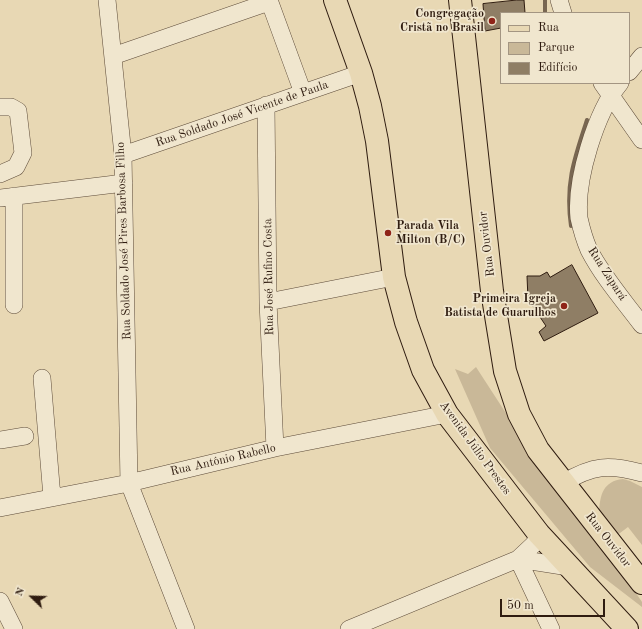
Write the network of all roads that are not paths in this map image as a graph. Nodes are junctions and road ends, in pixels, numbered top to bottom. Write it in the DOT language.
graph roads {
  1 [pos="107,0"];
  2 [pos="335,0"];
  3 [pos="460,0"];
  4 [pos="559,0"];
  5 [pos="269,1"];
  6 [pos="563,12"];
  7 [pos="113,56"];
  8 [pos="642,56"];
  9 [pos="630,71"];
  10 [pos="361,73"];
  11 [pos="610,87"];
  12 [pos="303,93"];
  13 [pos="266,105"];
  14 [pos="0,107"];
  15 [pos="642,140"];
  16 [pos="123,155"];
  17 [pos="0,174"];
  18 [pos="124,183"];
  19 [pos="7,197"];
  20 [pos="394,276"];
  21 [pos="268,302"];
  22 [pos="14,305"];
  23 [pos="642,325"];
  24 [pos="42,378"];
  25 [pos="447,414"];
  26 [pos="26,436"];
  27 [pos="0,440"];
  28 [pos="275,448"];
  29 [pos="642,474"];
  30 [pos="129,483"];
  31 [pos="569,490"];
  32 [pos="52,497"];
  33 [pos="0,508"];
  34 [pos="539,534"];
  35 [pos="518,559"];
  36 [pos="569,567"];
  37 [pos="642,583"];
  38 [pos="0,601"];
  39 [pos="14,629"];
  40 [pos="186,629"];
  41 [pos="349,629"];
  42 [pos="551,629"];
  43 [pos="627,629"];
  1 -- 7 [label="street, Rua Soldado José Pires Barbosa Filho"];
  2 -- 10 [label="main road, Avenida Júlio Prestes"];
  3 -- 31 [label="main road, Rua Ouvidor"];
  4 -- 6 [label="street"];
  5 -- 7 [label="street"];
  5 -- 12 [label="street"];
  7 -- 16 [label="street, Rua Soldado José Pires Barbosa Filho"];
  8 -- 9 [label="street"];
  10 -- 12 [label="street, Rua Soldado José Vicente de Paula"];
  10 -- 20 [label="main road, Avenida Júlio Prestes"];
  11 -- 15 [label="street"];
  11 -- 23 [label="street, Rua Zapará"];
  12 -- 13 [label="street, Rua Soldado José Vicente de Paula"];
  13 -- 16 [label="street, Rua Soldado José Vicente de Paula"];
  13 -- 21 [label="street, Rua José Rufino Costa"];
  14 -- 17 [label="street"];
  16 -- 18 [label="street, Rua Soldado José Pires Barbosa Filho"];
  18 -- 19 [label="street"];
  18 -- 30 [label="street, Rua Soldado José Pires Barbosa Filho"];
  19 -- 22 [label="street"];
  20 -- 21 [label="street"];
  20 -- 25 [label="main road, Avenida Júlio Prestes"];
  21 -- 28 [label="street, Rua José Rufino Costa"];
  24 -- 32 [label="street"];
  25 -- 28 [label="street, Rua Antônio Rabello"];
  25 -- 34 [label="main road, Avenida Júlio Prestes"];
  26 -- 27 [label="street"];
  28 -- 30 [label="street, Rua Antônio Rabello"];
  29 -- 31 [label="street"];
  30 -- 32 [label="street, Rua Antônio Rabello"];
  30 -- 40 [label="street"];
  31 -- 37 [label="main road, Rua Ouvidor"];
  32 -- 33 [label="street, Rua Antônio Rabello"];
  34 -- 35 [label="street"];
  34 -- 36 [label="main road, Avenida Júlio Prestes"];
  35 -- 36 [label="street"];
  35 -- 41 [label="street"];
  35 -- 42 [label="street"];
  36 -- 43 [label="main road, Avenida Júlio Prestes"];
  38 -- 39 [label="street"];
}
